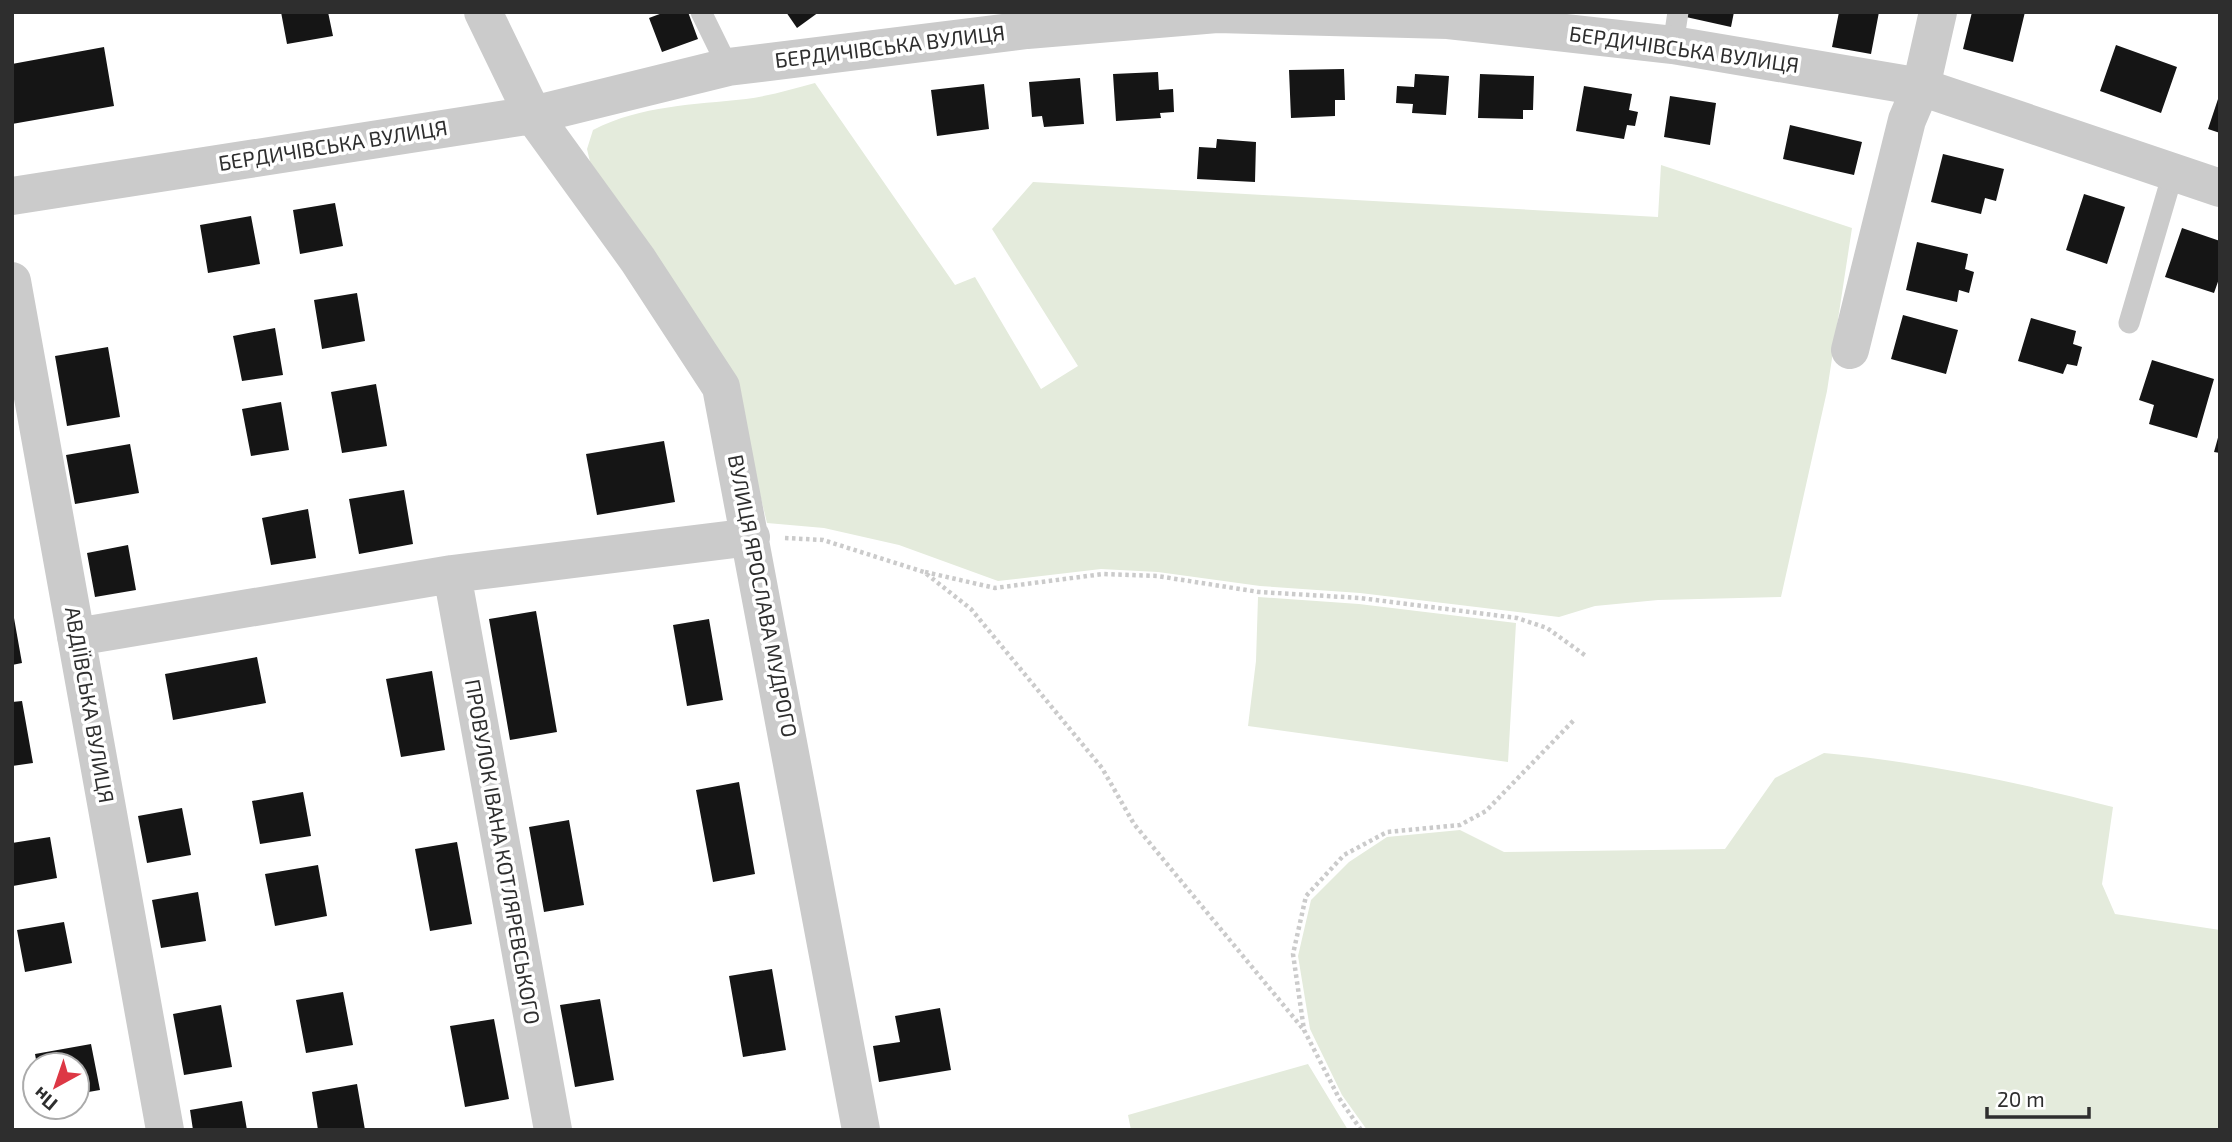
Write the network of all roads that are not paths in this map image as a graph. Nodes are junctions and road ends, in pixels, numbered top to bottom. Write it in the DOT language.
graph roads {
  1 [pos="483,12"];
  2 [pos="701,12"];
  3 [pos="1938,12"];
  4 [pos="1217,13"];
  5 [pos="1448,16"];
  6 [pos="1025,21"];
  7 [pos="1676,29"];
  8 [pos="728,67"];
  9 [pos="1921,87"];
  10 [pos="533,115"];
  11 [pos="2173,173"];
  12 [pos="2220,188"];
  13 [pos="12,196"];
  14 [pos="12,281"];
  15 [pos="2129,323"];
  16 [pos="1850,350"];
  17 [pos="751,537"];
  18 [pos="452,574"];
  19 [pos="76,637"];
  20 [pos="166,1130"];
  21 [pos="553,1130"];
  22 [pos="861,1130"];
  1 -- 10 [label="street, ВУЛИЦЯ ЯРОСЛАВА МУДРОГО"];
  2 -- 8 [label="lane"];
  3 -- 9 [label="street"];
  4 -- 5 [label="street, БЕРДИЧІВСЬКА ВУЛИЦЯ"];
  4 -- 6 [label="street, БЕРДИЧІВСЬКА ВУЛИЦЯ"];
  5 -- 7 [label="street, БЕРДИЧІВСЬКА ВУЛИЦЯ"];
  6 -- 8 [label="street, БЕРДИЧІВСЬКА ВУЛИЦЯ"];
  7 -- 9 [label="street, БЕРДИЧІВСЬКА ВУЛИЦЯ"];
  8 -- 10 [label="street, БЕРДИЧІВСЬКА ВУЛИЦЯ"];
  9 -- 11 [label="street, БЕРДИЧІВСЬКА ВУЛИЦЯ"];
  9 -- 16 [label="street"];
  10 -- 13 [label="street, БЕРДИЧІВСЬКА ВУЛИЦЯ"];
  10 -- 17 [label="street, ВУЛИЦЯ ЯРОСЛАВА МУДРОГО"];
  11 -- 12 [label="street, БЕРДИЧІВСЬКА ВУЛИЦЯ"];
  11 -- 15 [label="lane"];
  14 -- 19 [label="street, АВДІЇВСЬКА ВУЛИЦЯ"];
  17 -- 18 [label="street"];
  17 -- 22 [label="street, ВУЛИЦЯ ЯРОСЛАВА МУДРОГО"];
  18 -- 19 [label="street"];
  18 -- 21 [label="street, ПРОВУЛОК ІВАНА КОТЛЯРЕВСЬКОГО"];
  19 -- 20 [label="street, АВДІЇВСЬКА ВУЛИЦЯ"];
}
